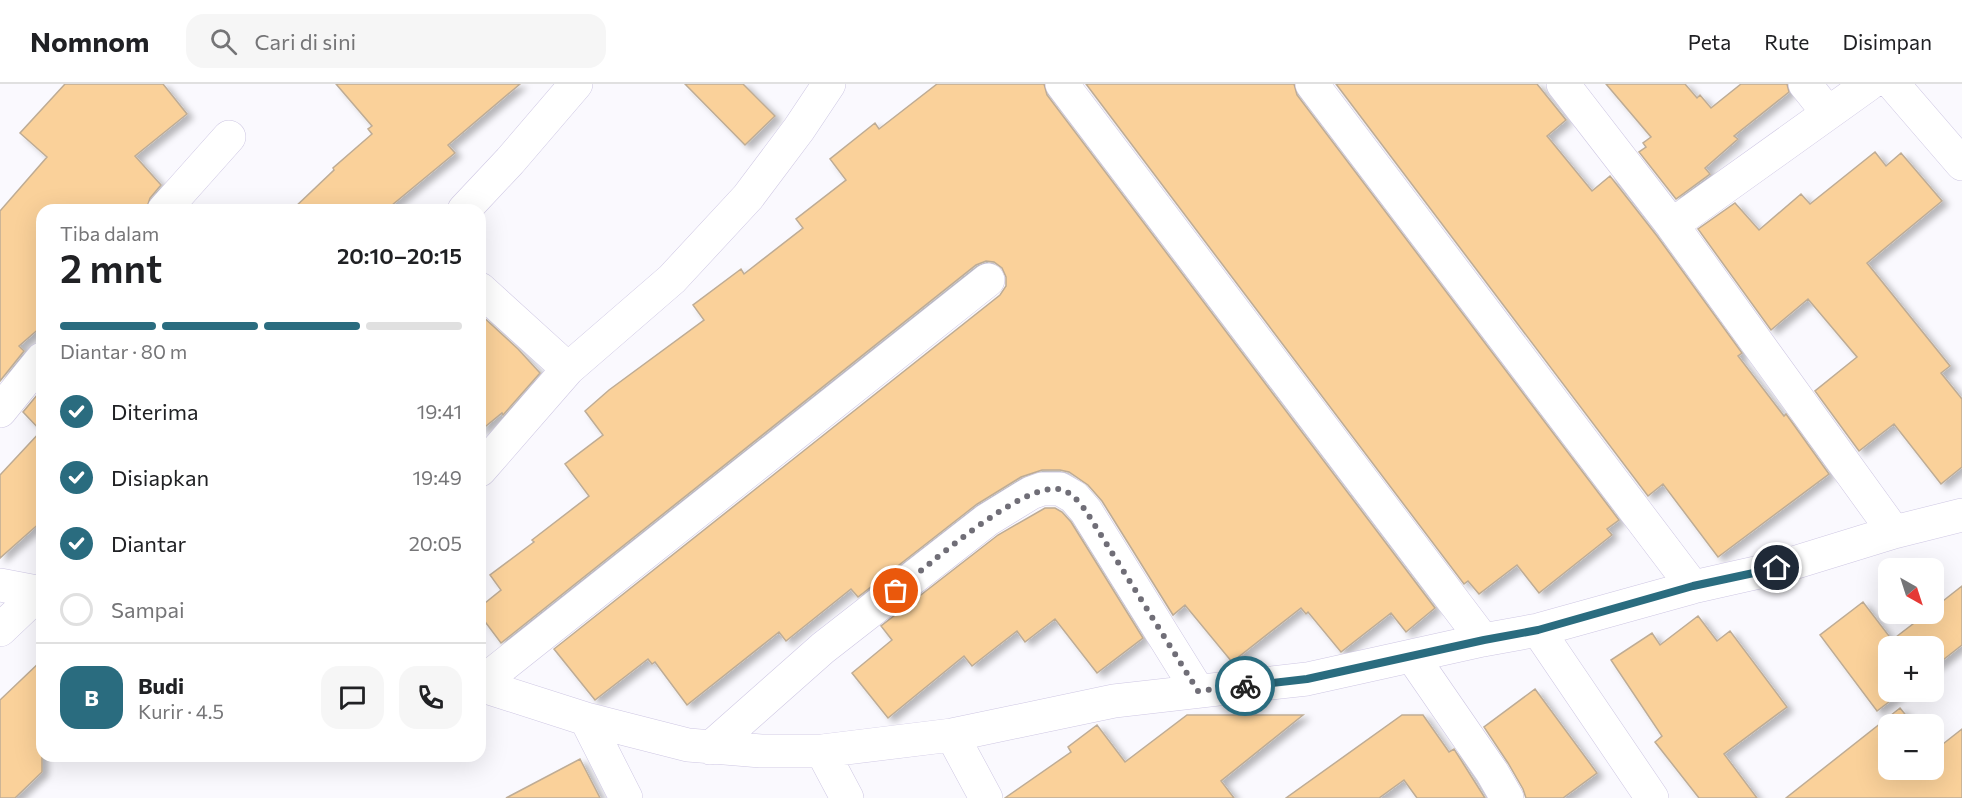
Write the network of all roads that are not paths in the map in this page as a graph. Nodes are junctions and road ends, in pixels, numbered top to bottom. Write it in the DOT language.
graph roads {
  1 [pos="576,84"];
  2 [pos="829,84"];
  3 [pos="1062,84"];
  4 [pos="1312,84"];
  5 [pos="1563,84"];
  6 [pos="1805,84"];
  7 [pos="1869,84"];
  8 [pos="1893,84"];
  9 [pos="1828,113"];
  10 [pos="228,136"];
  11 [pos="1962,164"];
  12 [pos="169,204"];
  13 [pos="470,204"];
  14 [pos="1672,225"];
  15 [pos="988,280"];
  16 [pos="486,295"];
  17 [pos="36,366"];
  18 [pos="567,369"];
  19 [pos="0,411"];
  20 [pos="486,464"];
  21 [pos="1962,515"];
  22 [pos="1894,532"];
  23 [pos="0,585"];
  24 [pos="1693,586"];
  25 [pos="36,592"];
  26 [pos="36,597"];
  27 [pos="0,630"];
  28 [pos="1538,630"];
  29 [pos="1484,640"];
  30 [pos="1412,656"];
  31 [pos="486,680"];
  32 [pos="486,687"];
  33 [pos="1198,691"];
  34 [pos="586,719"];
  35 [pos="952,735"];
  36 [pos="710,748"];
  37 [pos="822,751"];
  38 [pos="626,798"];
  39 [pos="847,798"];
  40 [pos="986,798"];
  41 [pos="1507,798"];
  42 [pos="1652,798"];
  1 -- 13 [label="street"];
  2 -- 18 [label="street"];
  3 -- 29 [label="street"];
  4 -- 24 [label="street"];
  5 -- 14 [label="street"];
  6 -- 9 [label="street"];
  7 -- 9 [label="street"];
  8 -- 11 [label="street"];
  9 -- 14 [label="street"];
  10 -- 12 [label="street"];
  14 -- 22 [label="street"];
  15 -- 31 [label="street"];
  16 -- 18 [label="street"];
  17 -- 19 [label="street"];
  18 -- 20 [label="street"];
  21 -- 22 [label="street"];
  22 -- 24 [label="street"];
  23 -- 25 [label="street"];
  24 -- 28 [label="street"];
  26 -- 27 [label="street"];
  28 -- 29 [label="street"];
  28 -- 42 [label="street"];
  29 -- 30 [label="street"];
  30 -- 33 [label="street"];
  30 -- 41 [label="street"];
  32 -- 34 [label="street"];
  33 -- 35 [label="street"];
  33 -- 36 [label="street"];
  34 -- 36 [label="street"];
  34 -- 38 [label="street"];
  35 -- 37 [label="street"];
  35 -- 40 [label="street"];
  36 -- 37 [label="street"];
  37 -- 39 [label="street"];
}
